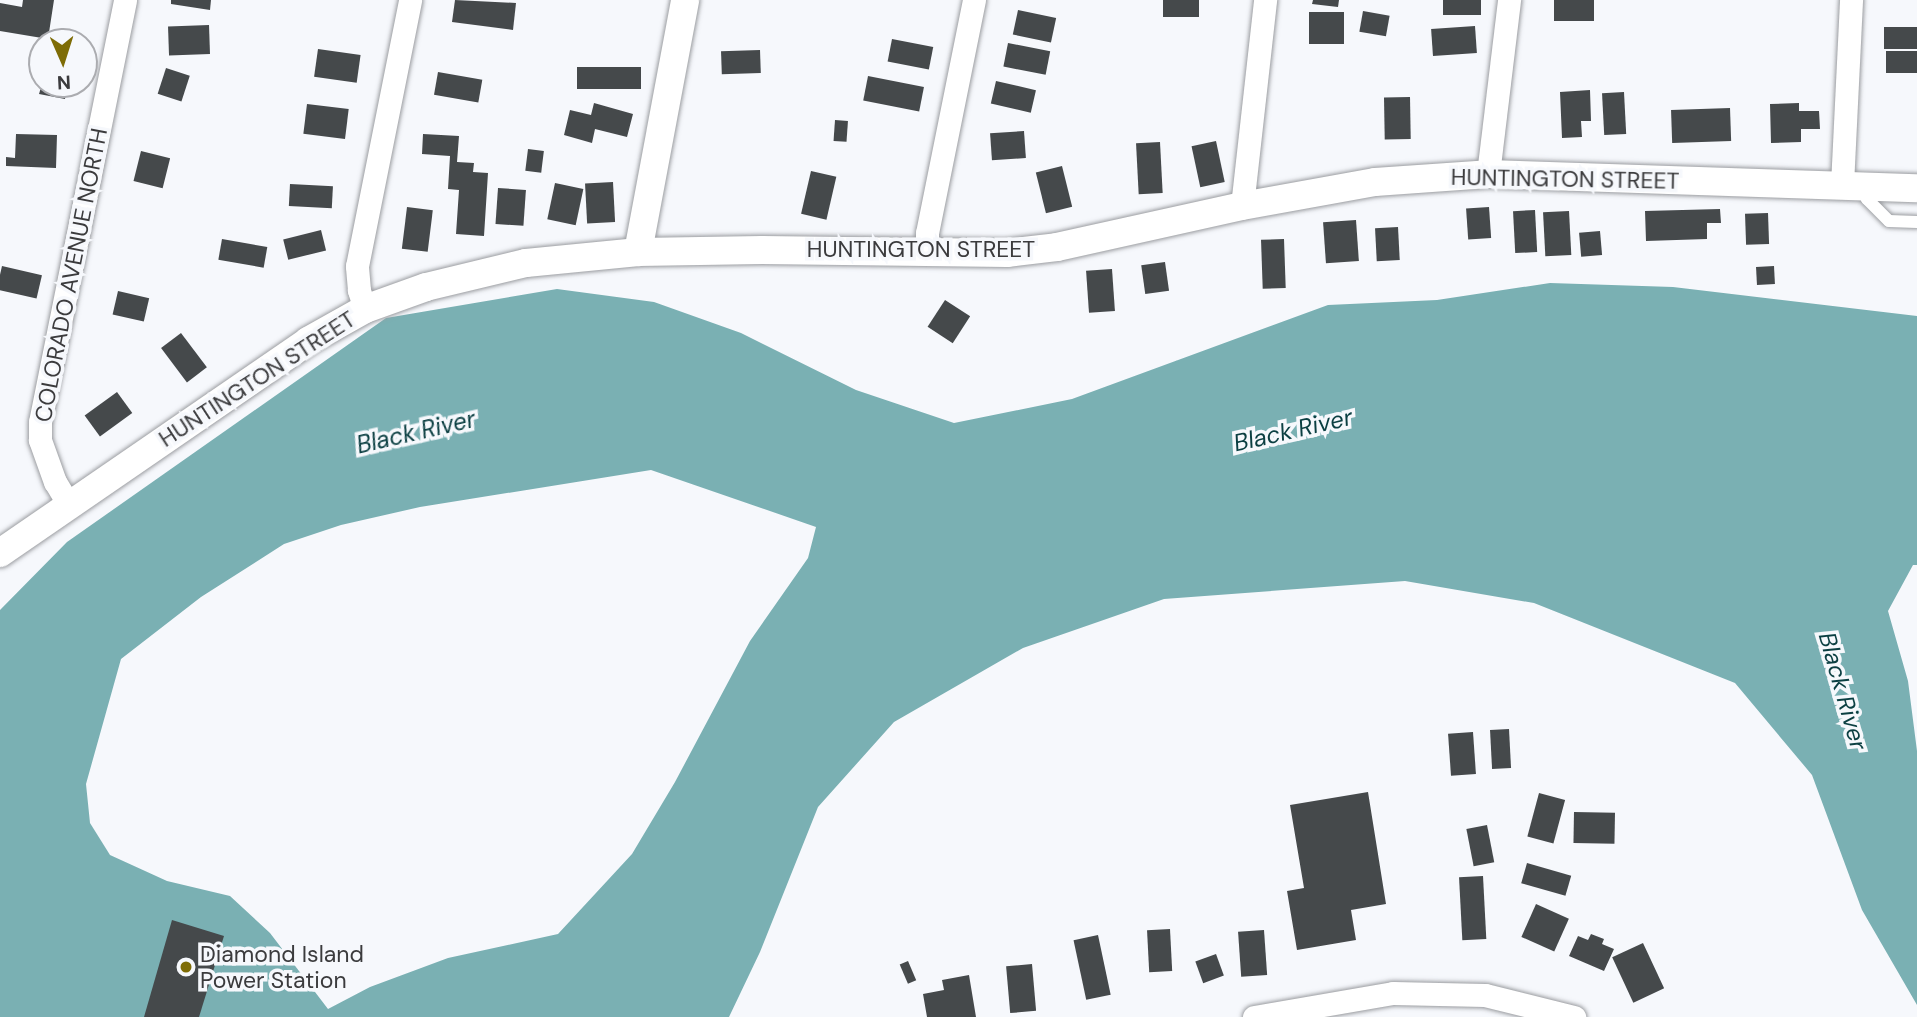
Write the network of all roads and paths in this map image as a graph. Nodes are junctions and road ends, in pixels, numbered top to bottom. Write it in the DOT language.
graph roads {
  1 [pos="125,0"];
  2 [pos="410,0"];
  3 [pos="685,0"];
  4 [pos="974,0"];
  5 [pos="1265,0"];
  6 [pos="1508,0"];
  7 [pos="1851,0"];
  8 [pos="1488,174"];
  9 [pos="1851,185"];
  10 [pos="1917,188"];
  11 [pos="1242,206"];
  12 [pos="1917,222"];
  13 [pos="638,252"];
  14 [pos="927,252"];
  15 [pos="365,309"];
  16 [pos="69,505"];
  17 [pos="0,553"];
  18 [pos="1254,1017"];
  19 [pos="1574,1017"];
  1 -- 16 [label="street, COLORADO AVENUE NORTH"];
  2 -- 15 [label="street"];
  3 -- 13 [label="street"];
  4 -- 14 [label="street"];
  5 -- 11 [label="street"];
  6 -- 8 [label="street"];
  7 -- 9 [label="street"];
  8 -- 9 [label="street, HUNTINGTON STREET"];
  8 -- 11 [label="street, HUNTINGTON STREET"];
  9 -- 10 [label="street, HUNTINGTON STREET"];
  9 -- 12 [label="lane"];
  11 -- 14 [label="street, HUNTINGTON STREET"];
  13 -- 14 [label="street, HUNTINGTON STREET"];
  13 -- 15 [label="street, HUNTINGTON STREET"];
  15 -- 16 [label="street, HUNTINGTON STREET"];
  16 -- 17 [label="street, HUNTINGTON STREET"];
  18 -- 19 [label="street"];
}
